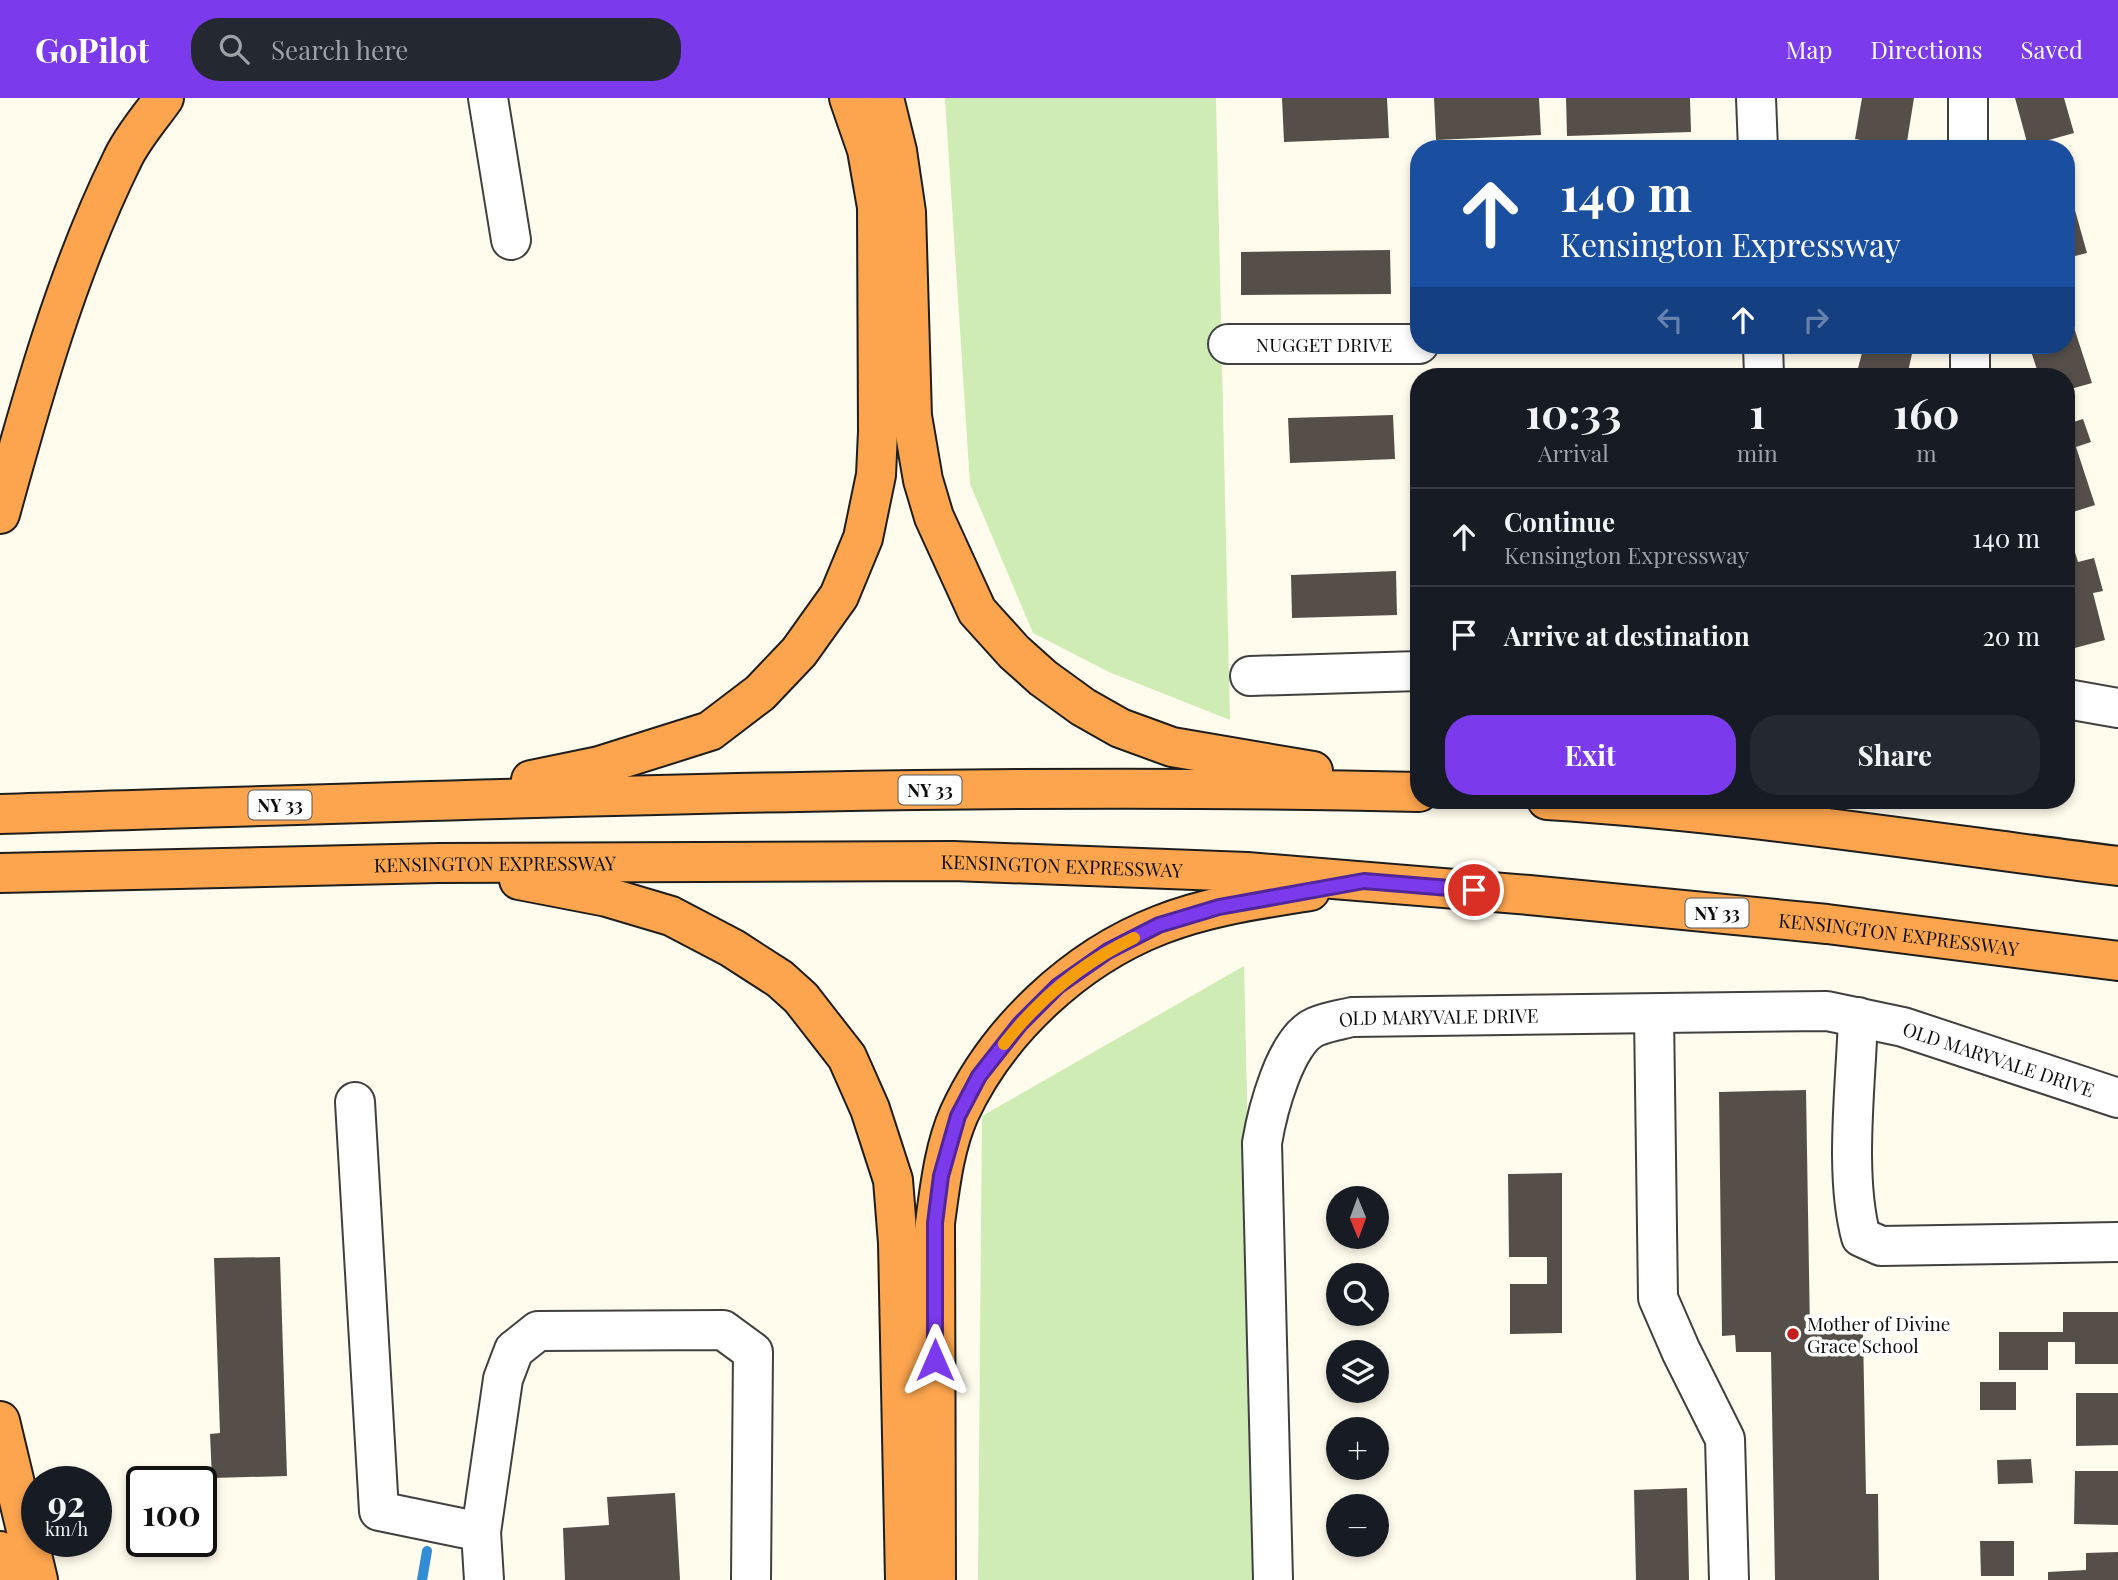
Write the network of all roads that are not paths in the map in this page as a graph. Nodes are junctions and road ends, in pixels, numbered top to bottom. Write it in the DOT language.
graph roads {
  1 [pos="164,98"];
  2 [pos="488,98"];
  3 [pos="849,98"];
  4 [pos="884,98"];
  5 [pos="1756,98"];
  6 [pos="1968,98"];
  7 [pos="1758,140"];
  8 [pos="1968,140"];
  9 [pos="511,240"];
  10 [pos="1228,344"];
  11 [pos="1410,344"];
  12 [pos="0,514"];
  13 [pos="1410,671"];
  14 [pos="1250,676"];
  15 [pos="2075,700"];
  16 [pos="2118,708"];
  17 [pos="1410,789"];
  18 [pos="1410,791"];
  19 [pos="440,800"];
  20 [pos="1658,809"];
  21 [pos="0,814"];
  22 [pos="438,863"];
  23 [pos="2118,866"];
  24 [pos="0,873"];
  25 [pos="1364,881"];
  26 [pos="2118,961"];
  27 [pos="1654,1014"];
  28 [pos="1858,1017"];
  29 [pos="2118,1098"];
  30 [pos="355,1102"];
  31 [pos="2118,1242"];
  32 [pos="0,1421"];
  33 [pos="481,1532"];
  34 [pos="0,1551"];
  35 [pos="1,1580"];
  36 [pos="38,1580"];
  37 [pos="484,1580"];
  38 [pos="751,1580"];
  39 [pos="905,1580"];
  40 [pos="936,1580"];
  41 [pos="1273,1580"];
  42 [pos="1729,1580"];
  1 -- 12 [label="highway"];
  2 -- 9 [label="street"];
  3 -- 19 [label="highway"];
  4 -- 17 [label="highway"];
  5 -- 7 [label="street"];
  6 -- 8 [label="street"];
  10 -- 11 [label="street, NUGGET DRIVE"];
  13 -- 14 [label="street"];
  15 -- 16 [label="street"];
  18 -- 19 [label="highway, NY 33"];
  19 -- 21 [label="highway, NY 33"];
  20 -- 23 [label="highway"];
  22 -- 24 [label="highway, KENSINGTON EXPRESSWAY / NY 33"];
  22 -- 25 [label="highway, KENSINGTON EXPRESSWAY / NY 33"];
  22 -- 39 [label="highway"];
  25 -- 26 [label="highway, KENSINGTON EXPRESSWAY / NY 33"];
  25 -- 40 [label="highway"];
  27 -- 28 [label="street, OLD MARYVALE DRIVE"];
  27 -- 41 [label="street, OLD MARYVALE DRIVE"];
  27 -- 42 [label="street"];
  28 -- 29 [label="street, OLD MARYVALE DRIVE"];
  28 -- 31 [label="street"];
  30 -- 33 [label="street"];
  32 -- 36 [label="highway"];
  33 -- 37 [label="street"];
  33 -- 38 [label="street"];
  34 -- 35 [label="highway"];
}
